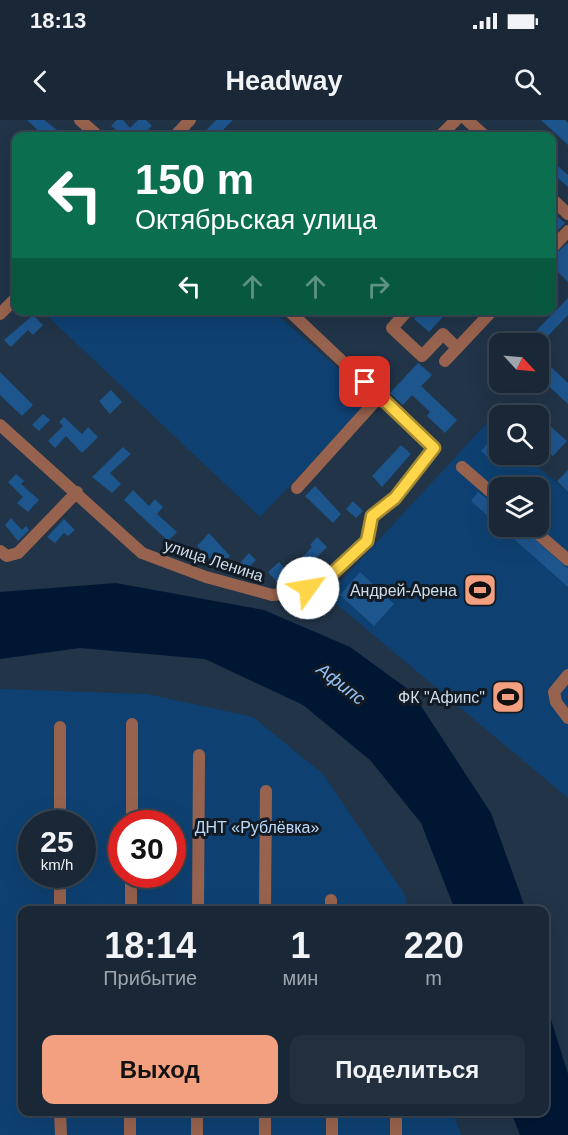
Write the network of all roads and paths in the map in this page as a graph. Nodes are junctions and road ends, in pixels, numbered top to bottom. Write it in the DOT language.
graph roads {
  1 [pos="80,120"];
  2 [pos="190,120"];
  3 [pos="456,120"];
  4 [pos="467,120"];
  5 [pos="94,132"];
  6 [pos="179,132"];
  7 [pos="444,132"];
  8 [pos="480,132"];
  9 [pos="556,204"];
  10 [pos="568,214"];
  11 [pos="568,231"];
  12 [pos="556,244"];
  13 [pos="12,302"];
  14 [pos="0,314"];
  15 [pos="293,315"];
  16 [pos="404,315"];
  17 [pos="488,315"];
  18 [pos="457,348"];
  19 [pos="446,361"];
  20 [pos="380,396"];
  21 [pos="0,425"];
  22 [pos="462,467"];
  23 [pos="297,488"];
  24 [pos="489,490"];
  25 [pos="77,492"];
  26 [pos="542,537"];
  27 [pos="0,551"];
  28 [pos="568,560"];
  29 [pos="568,675"];
  30 [pos="568,718"];
  31 [pos="132,724"];
  32 [pos="60,727"];
  33 [pos="198,755"];
  34 [pos="266,791"];
  35 [pos="60,810"];
  36 [pos="132,810"];
  37 [pos="60,888"];
  38 [pos="131,888"];
  39 [pos="60,906"];
  40 [pos="131,906"];
  41 [pos="198,906"];
  42 [pos="266,906"];
  43 [pos="60,1116"];
  44 [pos="130,1116"];
  45 [pos="197,1116"];
  46 [pos="265,1116"];
  47 [pos="332,1116"];
  48 [pos="396,1116"];
  49 [pos="61,1135"];
  50 [pos="130,1135"];
  51 [pos="197,1135"];
  52 [pos="265,1135"];
  53 [pos="332,1135"];
  54 [pos="396,1135"];
  1 -- 5 [label="street"];
  2 -- 6 [label="street"];
  3 -- 7 [label="street"];
  4 -- 8 [label="street"];
  9 -- 10 [label="street"];
  11 -- 12 [label="street"];
  13 -- 14 [label="street"];
  15 -- 20 [label="street"];
  16 -- 18 [label="street"];
  17 -- 18 [label="street"];
  18 -- 19 [label="street"];
  20 -- 23 [label="street"];
  20 -- 25 [label="street, улица Ленина"];
  21 -- 25 [label="street, улица Ленина"];
  22 -- 24 [label="street"];
  25 -- 27 [label="street"];
  26 -- 28 [label="street"];
  29 -- 30 [label="street"];
  31 -- 36 [label="street"];
  32 -- 35 [label="street"];
  33 -- 41 [label="street"];
  34 -- 42 [label="street"];
  37 -- 39 [label="street"];
  38 -- 40 [label="street"];
  43 -- 49 [label="street"];
  44 -- 50 [label="street"];
  45 -- 51 [label="street"];
  46 -- 52 [label="street"];
  47 -- 53 [label="street"];
  48 -- 54 [label="street"];
}
